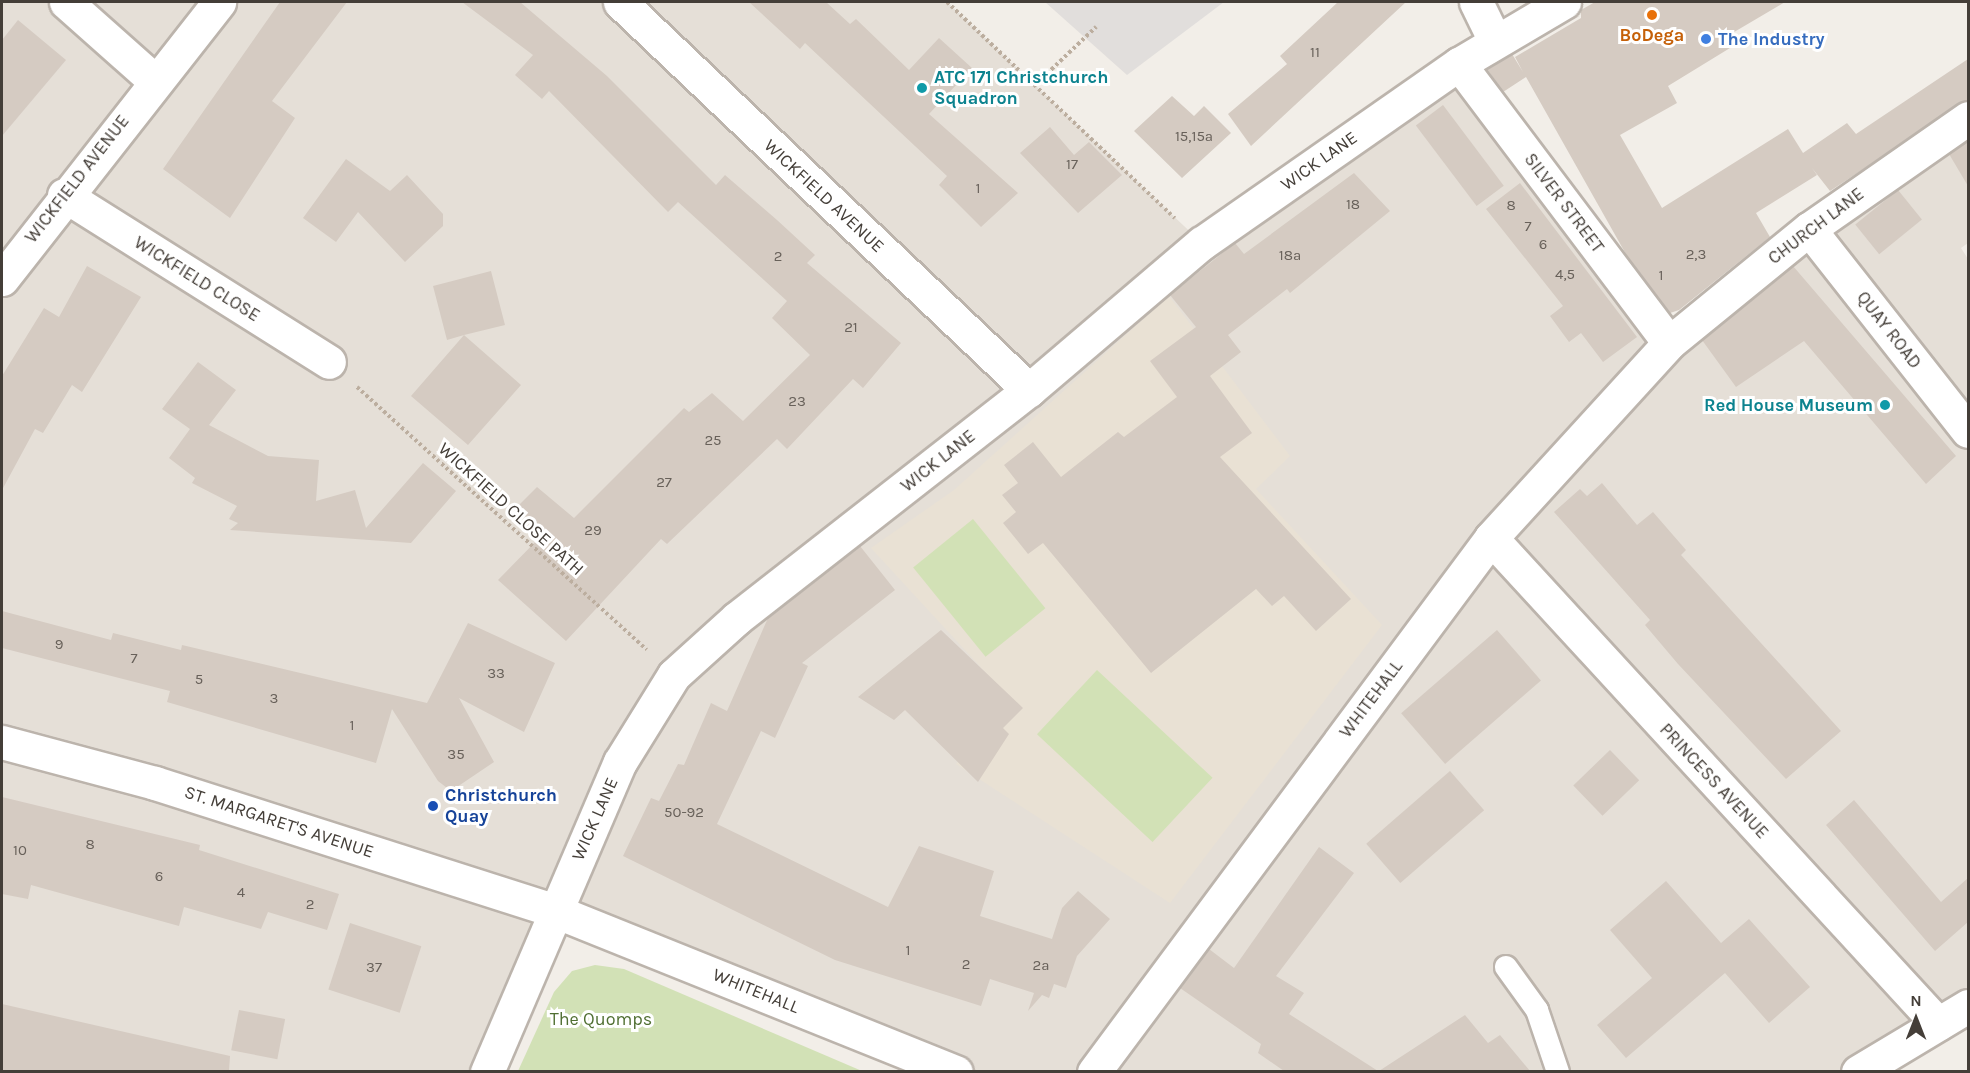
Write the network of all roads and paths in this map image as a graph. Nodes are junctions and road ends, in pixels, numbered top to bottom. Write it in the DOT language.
graph roads {
  1 [pos="66,2"];
  2 [pos="219,2"];
  3 [pos="620,2"];
  4 [pos="947,2"];
  5 [pos="1476,2"];
  6 [pos="1564,2"];
  7 [pos="1096,27"];
  8 [pos="1495,41"];
  9 [pos="1459,64"];
  10 [pos="154,80"];
  11 [pos="1034,86"];
  12 [pos="1968,118"];
  13 [pos="64,195"];
  14 [pos="1809,229"];
  15 [pos="1202,243"];
  16 [pos="2,279"];
  17 [pos="1669,342"];
  18 [pos="329,362"];
  19 [pos="1029,390"];
  20 [pos="1968,431"];
  21 [pos="1491,538"];
  22 [pos="674,675"];
  23 [pos="2,741"];
  24 [pos="555,911"];
  25 [pos="1506,967"];
  26 [pos="1968,1006"];
  27 [pos="1938,1024"];
  28 [pos="487,1071"];
  29 [pos="956,1071"];
  30 [pos="1094,1071"];
  31 [pos="1558,1071"];
  32 [pos="1858,1071"];
  1 -- 10 [label="street"];
  2 -- 10 [label="street, WICKFIELD AVENUE"];
  3 -- 19 [label="street, WICKFIELD AVENUE"];
  4 -- 11 [label="path"];
  5 -- 8 [label="street"];
  6 -- 8 [label="street, WICK LANE"];
  7 -- 11 [label="path"];
  8 -- 9 [label="street, WICK LANE"];
  9 -- 15 [label="street, WICK LANE"];
  9 -- 17 [label="street, SILVER STREET"];
  10 -- 13 [label="street, WICKFIELD AVENUE"];
  11 -- 15 [label="path"];
  12 -- 14 [label="street, CHURCH LANE"];
  13 -- 16 [label="street, WICKFIELD AVENUE"];
  13 -- 18 [label="street, WICKFIELD CLOSE"];
  14 -- 17 [label="street, CHURCH LANE"];
  14 -- 20 [label="street, QUAY ROAD"];
  15 -- 19 [label="street, WICK LANE"];
  17 -- 21 [label="street, WHITEHALL"];
  18 -- 22 [label="path, WICKFIELD CLOSE PATH"];
  19 -- 22 [label="street, WICK LANE"];
  21 -- 27 [label="street, PRINCESS AVENUE"];
  21 -- 30 [label="street, WHITEHALL"];
  22 -- 24 [label="street, WICK LANE"];
  23 -- 24 [label="street, ST. MARGARET'S AVENUE"];
  24 -- 28 [label="street, WICK LANE"];
  24 -- 29 [label="street, WHITEHALL"];
  25 -- 31 [label="lane"];
  26 -- 27 [label="street"];
  27 -- 32 [label="street"];
}
